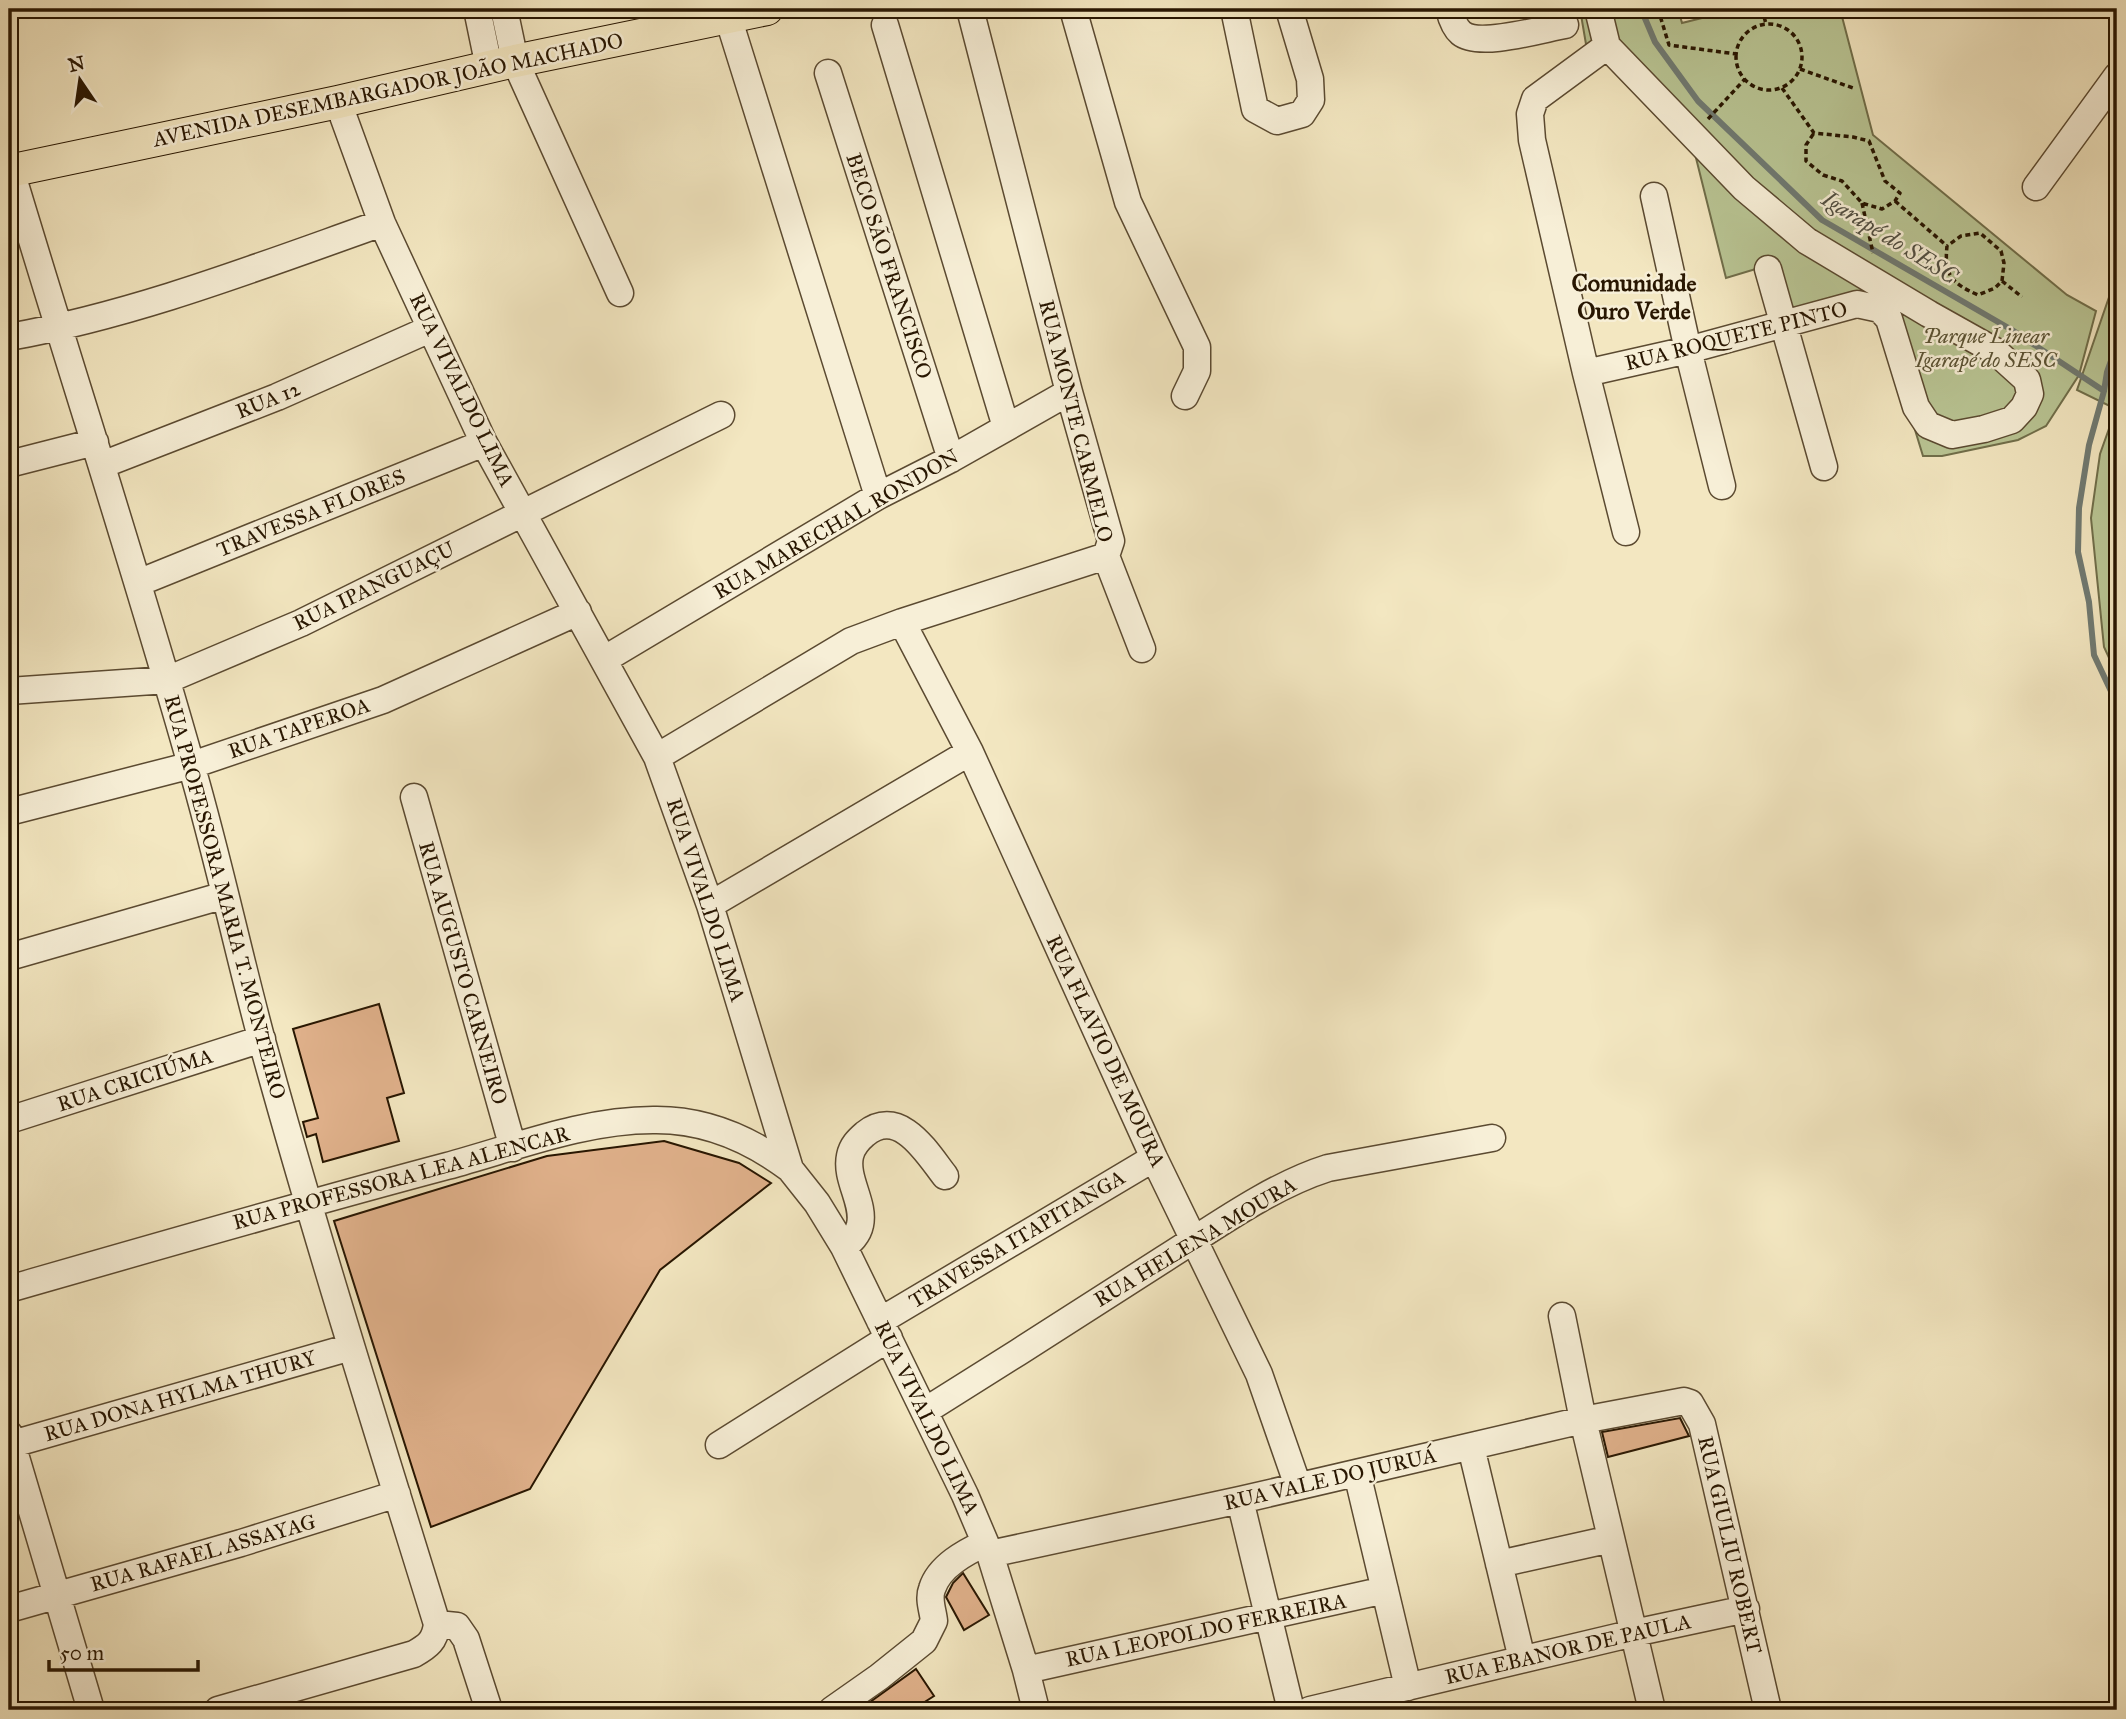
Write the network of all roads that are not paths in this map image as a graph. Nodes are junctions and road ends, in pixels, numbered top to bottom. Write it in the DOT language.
graph roads {
  1 [pos="477,9"];
  2 [pos="504,9"];
  3 [pos="766,9"];
  4 [pos="970,9"];
  5 [pos="1073,9"];
  6 [pos="1234,9"];
  7 [pos="1289,9"];
  8 [pos="1449,9"];
  9 [pos="1598,9"];
  10 [pos="728,17"];
  11 [pos="885,25"];
  12 [pos="1564,25"];
  13 [pos="1607,46"];
  14 [pos="502,64"];
  15 [pos="828,73"];
  16 [pos="2117,76"];
  17 [pos="338,102"];
  18 [pos="10,171"];
  19 [pos="2036,187"];
  20 [pos="1654,196"];
  21 [pos="382,223"];
  22 [pos="1768,270"];
  23 [pos="1872,280"];
  24 [pos="620,293"];
  25 [pos="1857,304"];
  26 [pos="1785,324"];
  27 [pos="58,328"];
  28 [pos="430,329"];
  29 [pos="9,337"];
  30 [pos="1688,351"];
  31 [pos="1586,373"];
  32 [pos="1069,391"];
  33 [pos="1185,396"];
  34 [pos="721,415"];
  35 [pos="1006,427"];
  36 [pos="484,443"];
  37 [pos="99,454"];
  38 [pos="951,458"];
  39 [pos="9,464"];
  40 [pos="1824,467"];
  41 [pos="1722,486"];
  42 [pos="878,496"];
  43 [pos="523,512"];
  44 [pos="1626,532"];
  45 [pos="1107,556"];
  46 [pos="138,583"];
  47 [pos="578,612"];
  48 [pos="902,622"];
  49 [pos="1142,649"];
  50 [pos="605,659"];
  51 [pos="167,680"];
  52 [pos="9,691"];
  53 [pos="970,751"];
  54 [pos="657,757"];
  55 [pos="192,765"];
  56 [pos="414,797"];
  57 [pos="9,812"];
  58 [pos="225,895"];
  59 [pos="710,905"];
  60 [pos="9,957"];
  61 [pos="262,1040"];
  62 [pos="9,1120"];
  63 [pos="1492,1138"];
  64 [pos="513,1148"];
  65 [pos="1154,1158"];
  66 [pos="790,1168"];
  67 [pos="945,1177"];
  68 [pos="309,1202"];
  69 [pos="1195,1240"];
  70 [pos="844,1247"];
  71 [pos="9,1289"];
  72 [pos="1562,1316"];
  73 [pos="884,1329"];
  74 [pos="351,1347"];
  75 [pos="1671,1403"];
  76 [pos="925,1412"];
  77 [pos="1583,1420"];
  78 [pos="10,1441"];
  79 [pos="719,1445"];
  80 [pos="1471,1447"];
  81 [pos="1357,1473"];
  82 [pos="1298,1486"];
  83 [pos="397,1494"];
  84 [pos="1240,1500"];
  85 [pos="1611,1539"];
  86 [pos="988,1548"];
  87 [pos="1499,1564"];
  88 [pos="1385,1590"];
  89 [pos="56,1596"];
  90 [pos="9,1608"];
  91 [pos="1746,1609"];
  92 [pos="1270,1617"];
  93 [pos="437,1624"];
  94 [pos="1634,1633"];
  95 [pos="1522,1659"];
  96 [pos="1026,1670"];
  97 [pos="1408,1687"];
  98 [pos="91,1710"];
  99 [pos="218,1710"];
  100 [pos="489,1710"];
  101 [pos="832,1710"];
  102 [pos="1036,1710"];
  103 [pos="1291,1710"];
  104 [pos="1310,1710"];
  105 [pos="1652,1710"];
  106 [pos="1768,1710"];
  1 -- 14 [label="street"];
  2 -- 14 [label="street"];
  3 -- 10 [label="main road, AVENIDA DESEMBARGADOR JOÃO MACHADO"];
  4 -- 32 [label="street, RUA MONTE CARMELO"];
  5 -- 33 [label="street"];
  6 -- 7 [label="street"];
  8 -- 12 [label="street"];
  9 -- 13 [label="street"];
  10 -- 14 [label="main road, AVENIDA DESEMBARGADOR JOÃO MACHADO"];
  10 -- 42 [label="street"];
  11 -- 35 [label="street"];
  13 -- 23 [label="street"];
  13 -- 31 [label="street"];
  14 -- 17 [label="main road, AVENIDA DESEMBARGADOR JOÃO MACHADO"];
  14 -- 24 [label="street"];
  15 -- 38 [label="street, BECO SÃO FRANCISCO"];
  16 -- 19 [label="street"];
  17 -- 18 [label="main road, AVENIDA DESEMBARGADOR JOÃO MACHADO"];
  17 -- 21 [label="street, RUA VIVALDO LIMA"];
  18 -- 27 [label="street, RUA PROFESSORA MARIA T. MONTEIRO"];
  20 -- 30 [label="street"];
  21 -- 27 [label="street"];
  21 -- 28 [label="street, RUA VIVALDO LIMA"];
  22 -- 26 [label="street"];
  23 -- 25 [label="street, RUA ROQUETE PINTO"];
  23 -- 25 [label="street"];
  25 -- 26 [label="street, RUA ROQUETE PINTO"];
  26 -- 30 [label="street, RUA ROQUETE PINTO"];
  26 -- 40 [label="street"];
  27 -- 29 [label="street"];
  27 -- 37 [label="street, RUA PROFESSORA MARIA T. MONTEIRO"];
  28 -- 36 [label="street, RUA VIVALDO LIMA"];
  28 -- 37 [label="street, RUA 12"];
  30 -- 31 [label="street, RUA ROQUETE PINTO"];
  30 -- 41 [label="street"];
  31 -- 44 [label="street"];
  32 -- 35 [label="street, RUA MARECHAL RONDON"];
  32 -- 45 [label="street, RUA MONTE CARMELO"];
  34 -- 43 [label="street, RUA IPANGUAÇU"];
  35 -- 38 [label="street, RUA MARECHAL RONDON"];
  36 -- 43 [label="street, RUA VIVALDO LIMA"];
  36 -- 46 [label="street, TRAVESSA FLORES"];
  37 -- 39 [label="street, RUA 12"];
  37 -- 46 [label="street, RUA PROFESSORA MARIA T. MONTEIRO"];
  38 -- 42 [label="street, RUA MARECHAL RONDON"];
  42 -- 50 [label="street, RUA MARECHAL RONDON"];
  43 -- 47 [label="street, RUA VIVALDO LIMA"];
  43 -- 51 [label="street, RUA IPANGUAÇU"];
  45 -- 48 [label="street, RUA MONTE CARMELO"];
  45 -- 49 [label="street"];
  46 -- 51 [label="street, RUA PROFESSORA MARIA T. MONTEIRO"];
  47 -- 50 [label="street, RUA VIVALDO LIMA"];
  47 -- 55 [label="street, RUA TAPEROA"];
  48 -- 53 [label="street, RUA FLAVIO DE MOURA"];
  48 -- 54 [label="street, RUA MONTE CARMELO"];
  50 -- 54 [label="street, RUA VIVALDO LIMA"];
  51 -- 52 [label="street, RUA IPANGUAÇU"];
  51 -- 55 [label="street, RUA PROFESSORA MARIA T. MONTEIRO"];
  53 -- 59 [label="street"];
  53 -- 65 [label="street, RUA FLAVIO DE MOURA"];
  54 -- 59 [label="street, RUA VIVALDO LIMA"];
  55 -- 57 [label="street, RUA TAPEROA"];
  55 -- 58 [label="street, RUA PROFESSORA MARIA T. MONTEIRO"];
  56 -- 64 [label="street, RUA AUGUSTO CARNEIRO"];
  58 -- 60 [label="street"];
  58 -- 61 [label="street, RUA PROFESSORA MARIA T. MONTEIRO"];
  59 -- 66 [label="street, RUA VIVALDO LIMA"];
  61 -- 62 [label="street, RUA CRICIÚMA"];
  61 -- 68 [label="street, RUA PROFESSORA MARIA T. MONTEIRO"];
  63 -- 69 [label="street, RUA HELENA MOURA"];
  64 -- 66 [label="street, RUA PROFESSORA LEA ALENCAR"];
  64 -- 68 [label="street, RUA PROFESSORA LEA ALENCAR"];
  65 -- 69 [label="street, RUA FLAVIO DE MOURA"];
  65 -- 73 [label="street, TRAVESSA ITAPITANGA"];
  66 -- 70 [label="street, RUA VIVALDO LIMA"];
  67 -- 70 [label="street"];
  68 -- 71 [label="street, RUA PROFESSORA LEA ALENCAR"];
  68 -- 74 [label="street, RUA PROFESSORA MARIA T. MONTEIRO"];
  69 -- 76 [label="street, RUA HELENA MOURA"];
  69 -- 82 [label="street, RUA FLAVIO DE MOURA"];
  70 -- 73 [label="street, RUA VIVALDO LIMA"];
  72 -- 77 [label="street"];
  73 -- 76 [label="street, RUA VIVALDO LIMA"];
  73 -- 79 [label="street, TRAVESSA ITAPITANGA"];
  74 -- 78 [label="street, RUA DONA HYLMA THURY"];
  74 -- 83 [label="street, RUA PROFESSORA MARIA T. MONTEIRO"];
  75 -- 77 [label="street, RUA VALE DO JURUÁ"];
  75 -- 91 [label="street, RUA GIULIU ROBERT"];
  76 -- 86 [label="street, RUA VIVALDO LIMA"];
  77 -- 80 [label="street, RUA VALE DO JURUÁ"];
  77 -- 85 [label="street"];
  78 -- 89 [label="street"];
  80 -- 81 [label="street, RUA VALE DO JURUÁ"];
  80 -- 87 [label="street"];
  81 -- 82 [label="street, RUA VALE DO JURUÁ"];
  81 -- 88 [label="street"];
  82 -- 84 [label="street, RUA VALE DO JURUÁ"];
  83 -- 89 [label="street, RUA RAFAEL ASSAYAG"];
  83 -- 93 [label="street, RUA PROFESSORA MARIA T. MONTEIRO"];
  84 -- 86 [label="street, RUA VALE DO JURUÁ"];
  84 -- 92 [label="street"];
  85 -- 87 [label="street"];
  85 -- 94 [label="street"];
  86 -- 96 [label="street, RUA VIVALDO LIMA"];
  86 -- 101 [label="street, RUA VALE DO JURUÁ"];
  87 -- 95 [label="street"];
  88 -- 92 [label="street, RUA LEOPOLDO FERREIRA"];
  88 -- 97 [label="street"];
  89 -- 90 [label="street, RUA RAFAEL ASSAYAG"];
  89 -- 98 [label="street"];
  91 -- 94 [label="street, RUA EBANOR DE PAULA"];
  91 -- 106 [label="street, RUA GIULIU ROBERT"];
  92 -- 96 [label="street, RUA LEOPOLDO FERREIRA"];
  92 -- 103 [label="street"];
  93 -- 99 [label="street"];
  93 -- 100 [label="street"];
  94 -- 95 [label="street, RUA EBANOR DE PAULA"];
  94 -- 105 [label="street"];
  95 -- 97 [label="street, RUA EBANOR DE PAULA"];
  96 -- 102 [label="street, RUA VIVALDO LIMA"];
  97 -- 104 [label="street, RUA EBANOR DE PAULA"];
}
